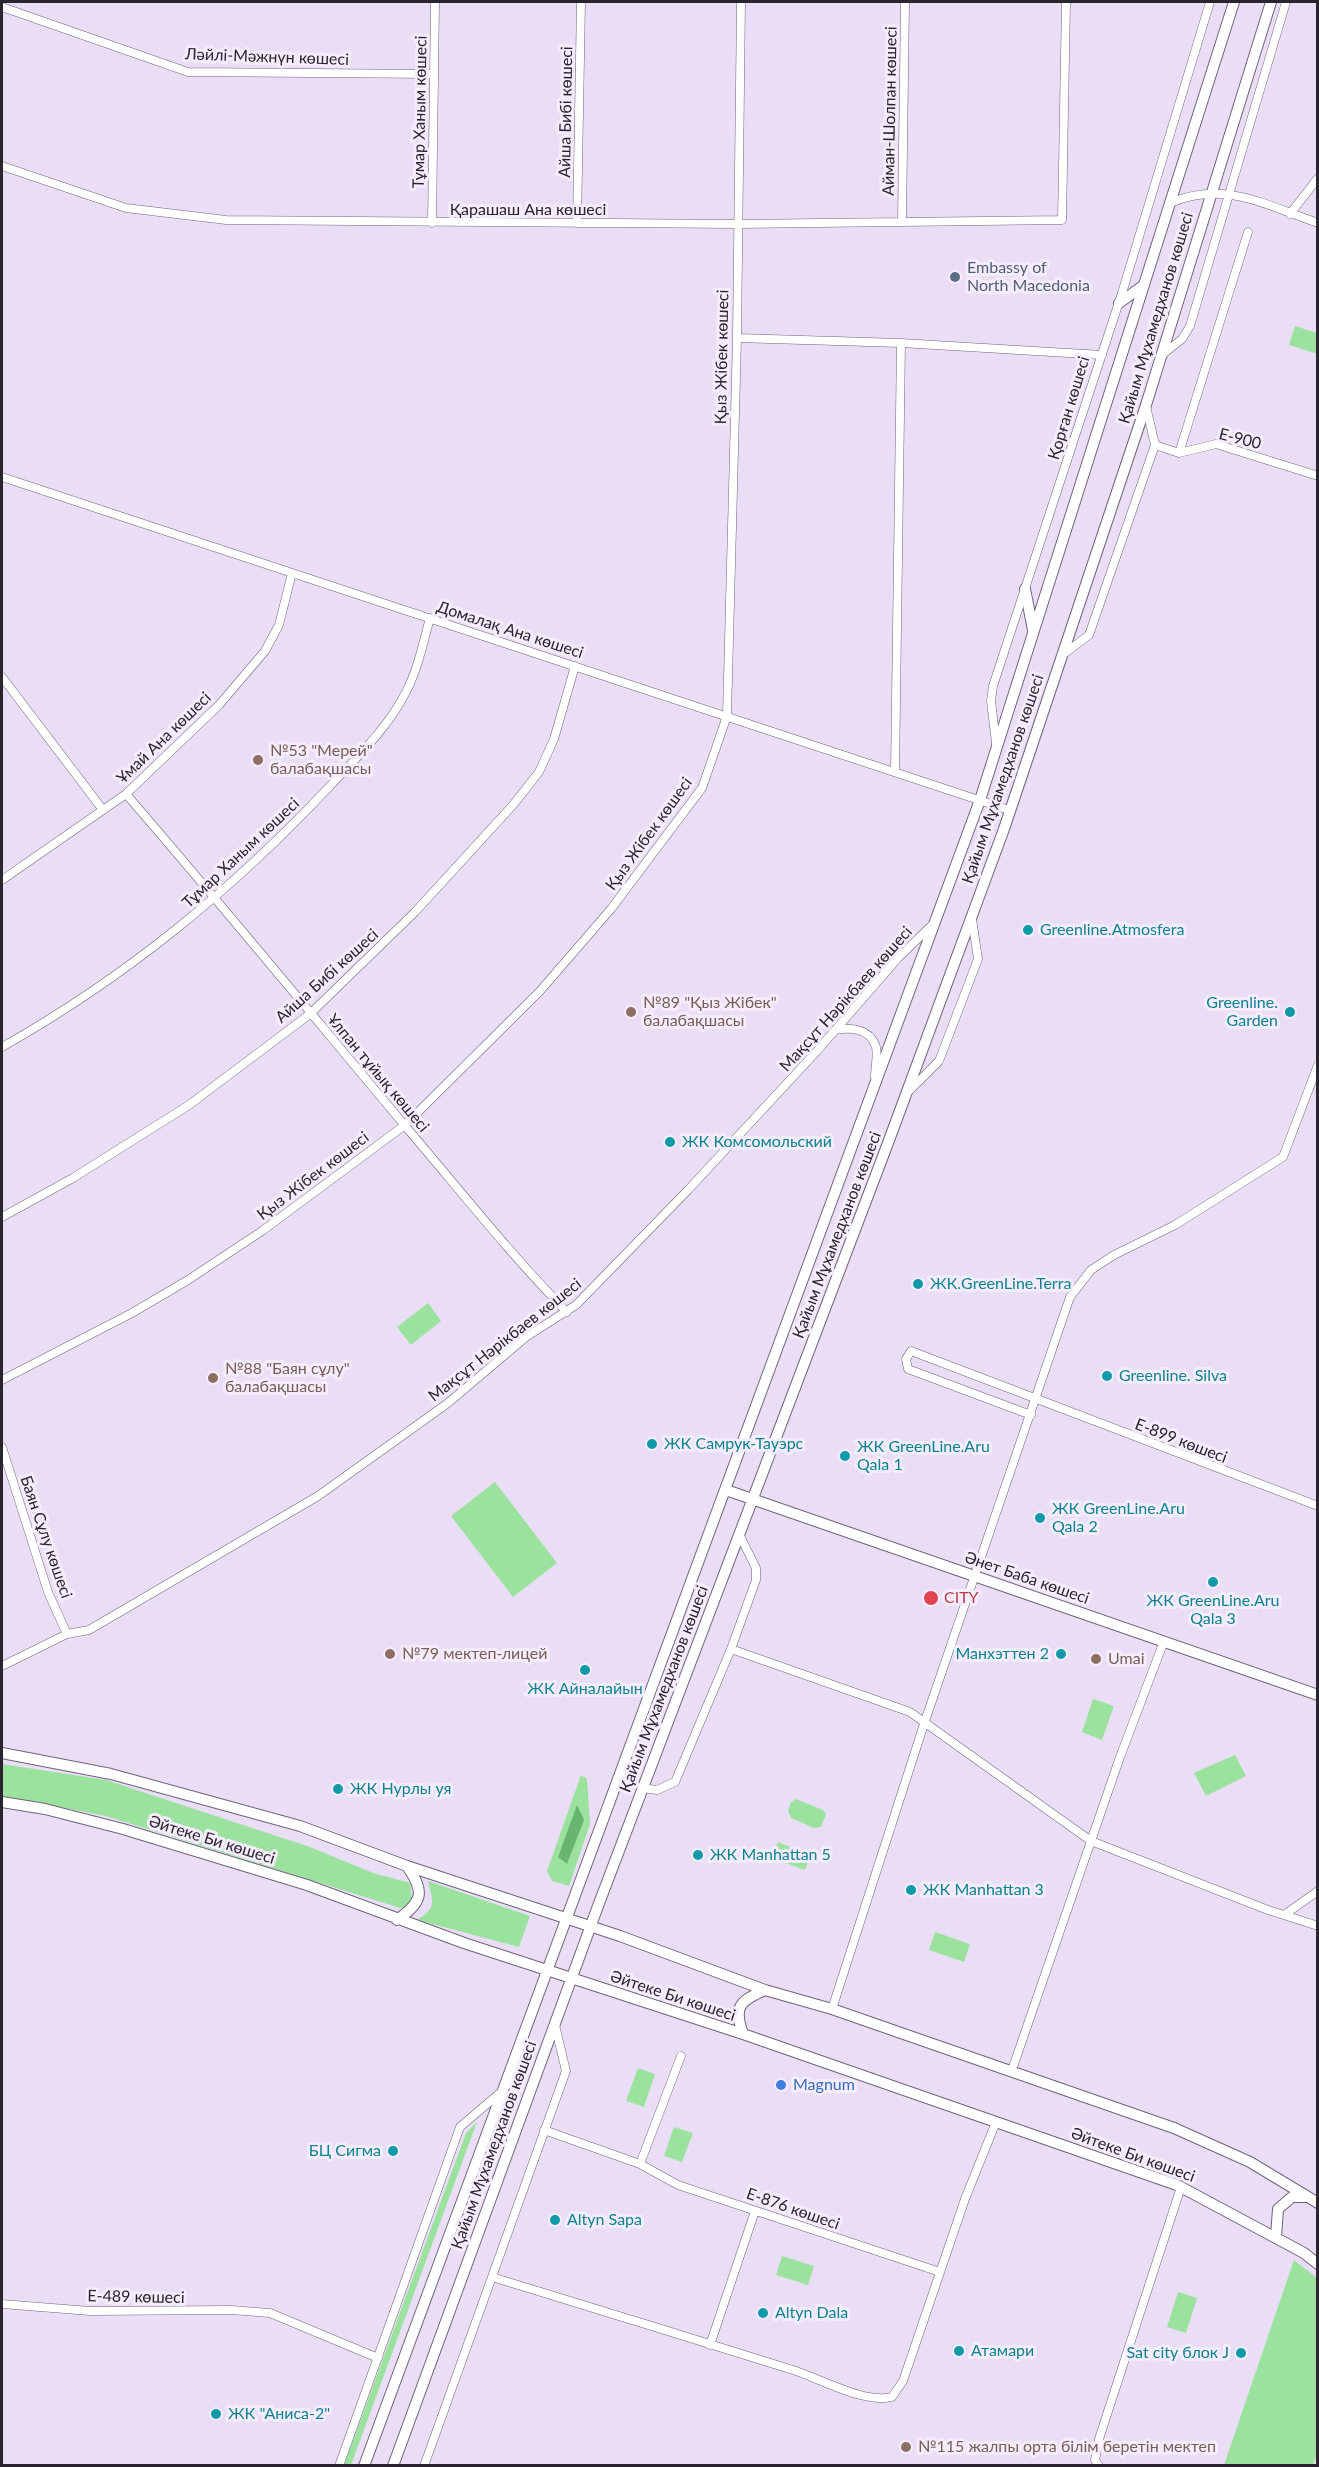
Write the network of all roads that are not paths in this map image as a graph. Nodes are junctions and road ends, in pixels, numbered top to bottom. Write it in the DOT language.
graph roads {
  1 [pos="435,2"];
  2 [pos="581,2"];
  3 [pos="741,2"];
  4 [pos="905,2"];
  5 [pos="1066,2"];
  6 [pos="1210,2"];
  7 [pos="1234,2"];
  8 [pos="1271,2"];
  9 [pos="1286,2"];
  10 [pos="2,7"];
  11 [pos="434,74"];
  12 [pos="2,166"];
  13 [pos="1317,178"];
  14 [pos="1211,192"];
  15 [pos="1230,193"];
  16 [pos="1170,203"];
  17 [pos="1290,214"];
  18 [pos="902,221"];
  19 [pos="432,223"];
  20 [pos="577,223"];
  21 [pos="1317,223"];
  22 [pos="738,224"];
  23 [pos="1248,232"];
  24 [pos="1144,285"];
  25 [pos="1119,303"];
  26 [pos="737,338"];
  27 [pos="901,343"];
  28 [pos="1102,355"];
  29 [pos="1161,356"];
  30 [pos="1146,405"];
  31 [pos="1155,445"];
  32 [pos="1179,453"];
  33 [pos="1317,476"];
  34 [pos="2,477"];
  35 [pos="292,573"];
  36 [pos="1025,589"];
  37 [pos="430,618"];
  38 [pos="1034,633"];
  39 [pos="1060,656"];
  40 [pos="575,666"];
  41 [pos="2,677"];
  42 [pos="728,716"];
  43 [pos="997,747"];
  44 [pos="895,772"];
  45 [pos="126,794"];
  46 [pos="980,800"];
  47 [pos="103,810"];
  48 [pos="1009,810"];
  49 [pos="2,880"];
  50 [pos="216,897"];
  51 [pos="972,915"];
  52 [pos="936,921"];
  53 [pos="310,1014"];
  54 [pos="835,1030"];
  55 [pos="2,1047"];
  56 [pos="1317,1065"];
  57 [pos="875,1090"];
  58 [pos="908,1092"];
  59 [pos="405,1125"];
  60 [pos="2,1217"];
  61 [pos="567,1312"];
  62 [pos="2,1380"];
  63 [pos="1035,1400"];
  64 [pos="1031,1415"];
  65 [pos="2,1447"];
  66 [pos="726,1490"];
  67 [pos="752,1499"];
  68 [pos="1317,1506"];
  69 [pos="739,1534"];
  70 [pos="975,1576"];
  71 [pos="67,1634"];
  72 [pos="1164,1641"];
  73 [pos="731,1649"];
  74 [pos="2,1666"];
  75 [pos="1317,1695"];
  76 [pos="924,1724"];
  77 [pos="2,1753"];
  78 [pos="642,1788"];
  79 [pos="2,1802"];
  80 [pos="1091,1841"];
  81 [pos="407,1866"];
  82 [pos="1317,1891"];
  83 [pos="1284,1915"];
  84 [pos="565,1918"];
  85 [pos="397,1920"];
  86 [pos="590,1926"];
  87 [pos="1317,1926"];
  88 [pos="545,1969"];
  89 [pos="571,1978"];
  90 [pos="765,1990"];
  91 [pos="832,2009"];
  92 [pos="555,2024"];
  93 [pos="743,2034"];
  94 [pos="681,2056"];
  95 [pos="1012,2070"];
  96 [pos="501,2092"];
  97 [pos="996,2122"];
  98 [pos="544,2130"];
  99 [pos="640,2164"];
  100 [pos="1181,2187"];
  101 [pos="1313,2200"];
  102 [pos="755,2211"];
  103 [pos="1276,2237"];
  104 [pos="1317,2264"];
  105 [pos="940,2272"];
  106 [pos="492,2277"];
  107 [pos="2,2304"];
  108 [pos="710,2345"];
  109 [pos="378,2358"];
  110 [pos="339,2466"];
  111 [pos="364,2466"];
  112 [pos="393,2466"];
  113 [pos="424,2466"];
  114 [pos="1099,2466"];
  1 -- 11 [label="street, Тұмар Ханым көшесі"];
  2 -- 20 [label="street, Айша Бибі көшесі"];
  3 -- 22 [label="street, Қыз Жібек көшесі"];
  4 -- 18 [label="street, Айман-Шолпан көшесі"];
  5 -- 18 [label="street, Қарашаш Ана көшесі"];
  6 -- 25 [label="street"];
  7 -- 16 [label="main road, Қайым Мұхамедханов көшесі"];
  8 -- 14 [label="main road, Қайым Мұхамедханов көшесі"];
  9 -- 15 [label="street"];
  10 -- 11 [label="street, Ләйлі-Мәжнүн көшесі"];
  11 -- 19 [label="street, Тұмар Ханым көшесі"];
  12 -- 19 [label="street, Қарашаш Ана көшесі"];
  13 -- 17 [label="street"];
  14 -- 15 [label="street"];
  14 -- 16 [label="street"];
  14 -- 29 [label="main road, Қайым Мұхамедханов көшесі"];
  15 -- 17 [label="street"];
  15 -- 29 [label="street"];
  16 -- 24 [label="main road, Қайым Мұхамедханов көшесі"];
  17 -- 21 [label="street"];
  18 -- 22 [label="street, Қарашаш Ана көшесі"];
  19 -- 20 [label="street, Қарашаш Ана көшесі"];
  20 -- 22 [label="street, Қарашаш Ана көшесі"];
  22 -- 26 [label="street, Қыз Жібек көшесі"];
  23 -- 32 [label="street"];
  24 -- 25 [label="main road"];
  24 -- 38 [label="main road, Қайым Мұхамедханов көшесі"];
  25 -- 28 [label="street"];
  26 -- 27 [label="street, Қорған көшесі"];
  26 -- 42 [label="street, Қыз Жібек көшесі"];
  27 -- 28 [label="street, Қорған көшесі"];
  27 -- 44 [label="street"];
  28 -- 36 [label="street, Қорған көшесі"];
  29 -- 30 [label="main road, Қайым Мұхамедханов көшесі"];
  30 -- 31 [label="street"];
  30 -- 39 [label="main road, Қайым Мұхамедханов көшесі"];
  31 -- 32 [label="street"];
  31 -- 39 [label="street"];
  32 -- 33 [label="street, E-900"];
  34 -- 35 [label="street, Домалақ Ана көшесі"];
  35 -- 37 [label="street, Домалақ Ана көшесі"];
  35 -- 45 [label="street, Ұмай Ана көшесі"];
  36 -- 38 [label="main road"];
  36 -- 43 [label="street, Қорған көшесі"];
  37 -- 40 [label="street, Домалақ Ана көшесі"];
  37 -- 50 [label="street, Тұмар Ханым көшесі"];
  38 -- 43 [label="main road, Қайым Мұхамедханов көшесі"];
  39 -- 48 [label="main road, Қайым Мұхамедханов көшесі"];
  40 -- 42 [label="street, Домалақ Ана көшесі"];
  40 -- 53 [label="street, Айша Бибі көшесі"];
  41 -- 47 [label="street"];
  42 -- 44 [label="street, Домалақ Ана көшесі"];
  42 -- 59 [label="street, Қыз Жібек көшесі"];
  43 -- 46 [label="main road, Қайым Мұхамедханов көшесі"];
  44 -- 46 [label="street, Домалақ Ана көшесі"];
  45 -- 47 [label="street, Ұмай Ана көшесі"];
  45 -- 50 [label="street, Ұлпан тұйық көшесі"];
  46 -- 48 [label="street, Домалақ Ана көшесі"];
  46 -- 52 [label="main road, Қайым Мұхамедханов көшесі"];
  47 -- 49 [label="street, Ұмай Ана көшесі"];
  48 -- 51 [label="main road, Қайым Мұхамедханов көшесі"];
  50 -- 53 [label="street, Ұлпан тұйық көшесі"];
  50 -- 55 [label="street, Тұмар Ханым көшесі"];
  51 -- 58 [label="main road, Қайым Мұхамедханов көшесі"];
  51 -- 58 [label="street"];
  52 -- 54 [label="street, Мақсұт Нәрікбаев көшесі"];
  52 -- 57 [label="main road, Қайым Мұхамедханов көшесі"];
  53 -- 59 [label="street, Ұлпан тұйық көшесі"];
  53 -- 60 [label="street, Айша Бибі көшесі"];
  54 -- 57 [label="street"];
  54 -- 61 [label="street, Мақсұт Нәрікбаев көшесі"];
  56 -- 63 [label="street"];
  57 -- 66 [label="main road, Қайым Мұхамедханов көшесі"];
  58 -- 67 [label="main road, Қайым Мұхамедханов көшесі"];
  59 -- 61 [label="street, Ұлпан тұйық көшесі"];
  59 -- 62 [label="street, Қыз Жібек көшесі"];
  61 -- 71 [label="street, Мақсұт Нәрікбаев көшесі"];
  63 -- 64 [label="street"];
  63 -- 64 [label="street, Е-899 көшесі"];
  63 -- 68 [label="street, Е-899 көшесі"];
  64 -- 70 [label="street"];
  65 -- 71 [label="street, Баян Сұлу көшесі"];
  66 -- 67 [label="main road, Әнет Баба көшесі"];
  66 -- 84 [label="main road, Қайым Мұхамедханов көшесі"];
  67 -- 69 [label="main road, Қайым Мұхамедханов көшесі"];
  67 -- 70 [label="main road, Әнет Баба көшесі"];
  69 -- 73 [label="street"];
  69 -- 78 [label="main road, Қайым Мұхамедханов көшесі"];
  70 -- 72 [label="main road, Әнет Баба көшесі"];
  70 -- 76 [label="street"];
  71 -- 74 [label="street, Мақсұт Нәрікбаев көшесі"];
  72 -- 75 [label="main road, Әнет Баба көшесі"];
  72 -- 80 [label="street"];
  73 -- 76 [label="street"];
  73 -- 78 [label="street"];
  76 -- 80 [label="street"];
  76 -- 91 [label="street"];
  77 -- 81 [label="main road"];
  78 -- 86 [label="main road, Қайым Мұхамедханов көшесі"];
  79 -- 85 [label="main road, Әйтеке Би көшесі"];
  80 -- 83 [label="street"];
  80 -- 95 [label="street"];
  81 -- 84 [label="main road"];
  81 -- 85 [label="main road"];
  82 -- 83 [label="street"];
  83 -- 87 [label="street"];
  84 -- 86 [label="main road"];
  84 -- 88 [label="main road, Қайым Мұхамедханов көшесі"];
  85 -- 88 [label="main road, Әйтеке Би көшесі"];
  86 -- 89 [label="main road, Қайым Мұхамедханов көшесі"];
  86 -- 90 [label="main road"];
  88 -- 89 [label="main road, Әйтеке Би көшесі"];
  88 -- 96 [label="main road, Қайым Мұхамедханов көшесі"];
  89 -- 92 [label="main road, Қайым Мұхамедханов көшесі"];
  89 -- 93 [label="main road, Әйтеке Би көшесі"];
  90 -- 91 [label="main road"];
  90 -- 93 [label="main road"];
  91 -- 95 [label="main road"];
  92 -- 98 [label="street"];
  92 -- 112 [label="main road, Қайым Мұхамедханов көшесі"];
  93 -- 97 [label="main road, Әйтеке Би көшесі"];
  94 -- 99 [label="street"];
  95 -- 101 [label="main road"];
  96 -- 109 [label="street"];
  96 -- 111 [label="main road, Қайым Мұхамедханов көшесі"];
  97 -- 100 [label="main road, Әйтеке Би көшесі"];
  97 -- 105 [label="street"];
  98 -- 99 [label="street, Е-876 көшесі"];
  98 -- 106 [label="street"];
  99 -- 102 [label="street, Е-876 көшесі"];
  100 -- 103 [label="main road, Әйтеке Би көшесі"];
  100 -- 114 [label="street"];
  101 -- 103 [label="main road"];
  102 -- 105 [label="street, Е-876 көшесі"];
  102 -- 108 [label="street"];
  103 -- 104 [label="main road, Әйтеке Би көшесі"];
  105 -- 108 [label="street"];
  106 -- 108 [label="street"];
  106 -- 113 [label="street"];
  107 -- 109 [label="street, Е-489 көшесі"];
  109 -- 110 [label="street"];
}
